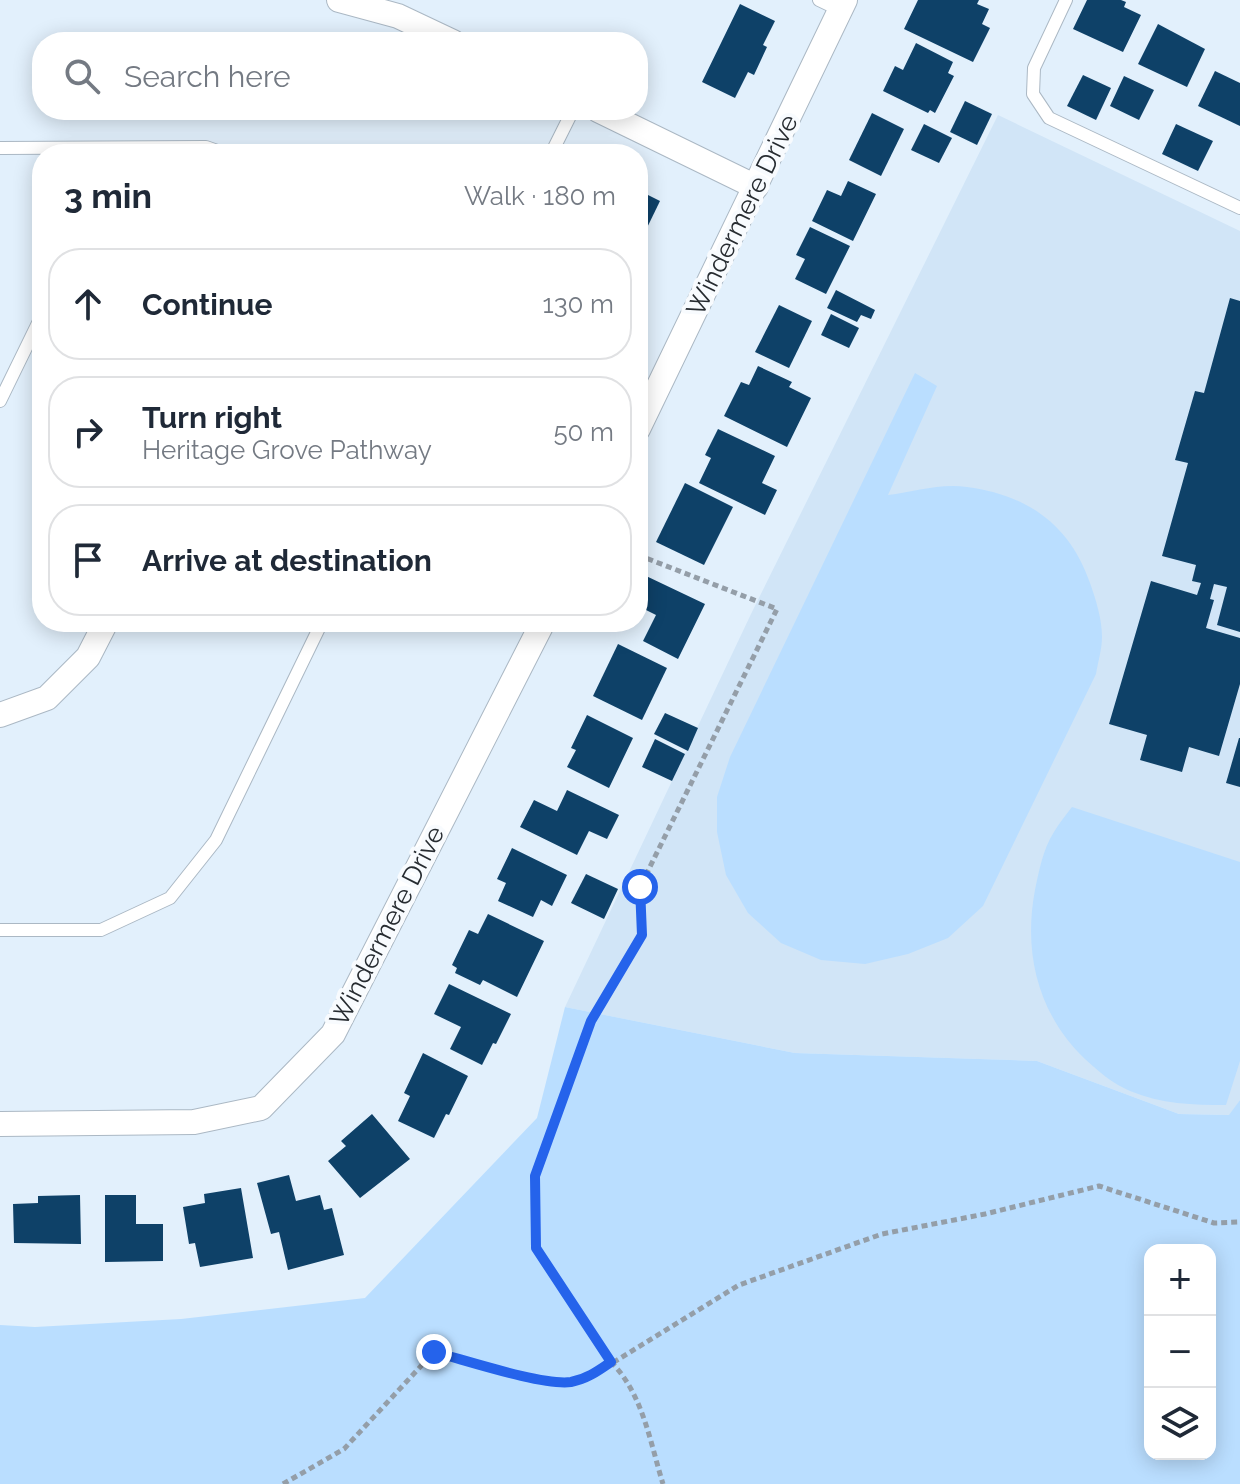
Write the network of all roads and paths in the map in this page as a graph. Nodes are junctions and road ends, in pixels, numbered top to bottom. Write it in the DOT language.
graph roads {
  1 [pos="339,0"];
  2 [pos="1066,0"];
  3 [pos="835,3"];
  4 [pos="432,32"];
  5 [pos="568,120"];
  6 [pos="619,120"];
  7 [pos="556,144"];
  8 [pos="0,148"];
  9 [pos="32,149"];
  10 [pos="756,187"];
  11 [pos="1240,208"];
  12 [pos="32,335"];
  13 [pos="0,401"];
  14 [pos="648,408"];
  15 [pos="648,559"];
  16 [pos="101,632"];
  17 [pos="317,632"];
  18 [pos="538,632"];
  19 [pos="0,715"];
  20 [pos="0,930"];
  21 [pos="0,1124"];
  22 [pos="1240,1222"];
  23 [pos="611,1362"];
  24 [pos="283,1484"];
  25 [pos="663,1484"];
  1 -- 4 [label="street"];
  2 -- 11 [label="lane"];
  3 -- 10 [label="street, Windermere Drive"];
  5 -- 7 [label="lane"];
  6 -- 10 [label="street"];
  8 -- 9 [label="lane"];
  10 -- 14 [label="street, Windermere Drive"];
  12 -- 13 [label="lane"];
  15 -- 23 [label="path"];
  16 -- 19 [label="street"];
  17 -- 20 [label="lane"];
  18 -- 21 [label="street, Windermere Drive"];
  22 -- 23 [label="path"];
  23 -- 24 [label="path"];
  23 -- 25 [label="path"];
}
